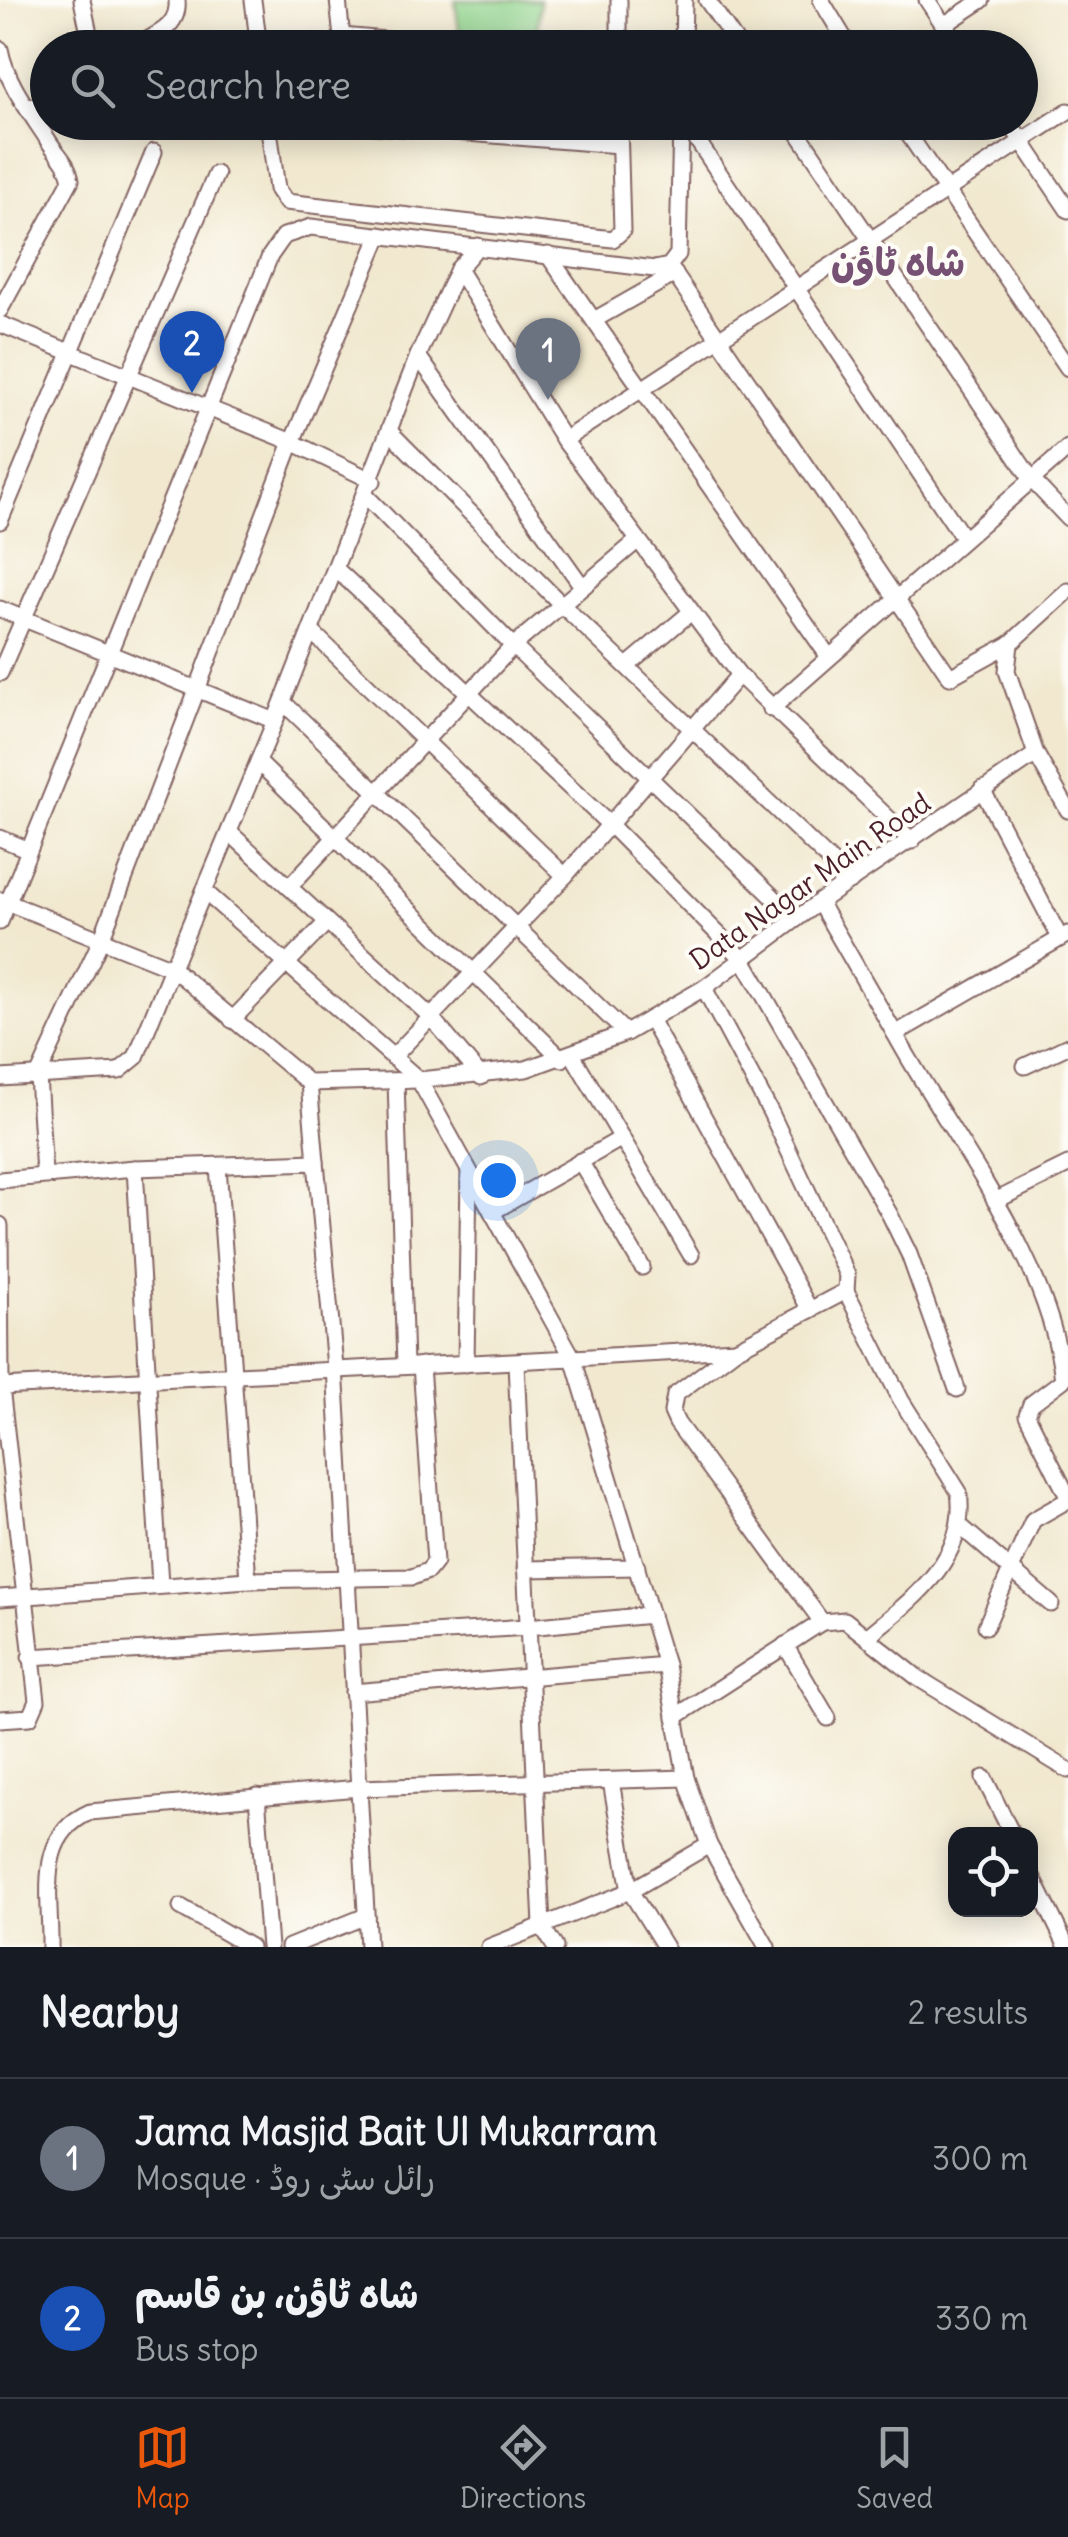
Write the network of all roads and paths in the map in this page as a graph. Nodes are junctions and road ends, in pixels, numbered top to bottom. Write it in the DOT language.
graph roads {
  1 [pos="82,0"];
  2 [pos="178,0"];
  3 [pos="253,0"];
  4 [pos="338,0"];
  5 [pos="619,0"];
  6 [pos="684,0"];
  7 [pos="708,0"];
  8 [pos="927,0"];
  9 [pos="982,0"];
  10 [pos="826,2"];
  11 [pos="944,25"];
  12 [pos="88,30"];
  13 [pos="162,30"];
  14 [pos="256,30"];
  15 [pos="341,30"];
  16 [pos="618,30"];
  17 [pos="683,30"];
  18 [pos="728,30"];
  19 [pos="839,30"];
  20 [pos="947,30"];
  21 [pos="0,49"];
  22 [pos="29,109"];
  23 [pos="1068,110"];
  24 [pos="1038,130"];
  25 [pos="50,140"];
  26 [pos="270,140"];
  27 [pos="558,140"];
  28 [pos="619,140"];
  29 [pos="682,140"];
  30 [pos="803,140"];
  31 [pos="912,140"];
  32 [pos="697,141"];
  33 [pos="1022,141"];
  34 [pos="619,145"];
  35 [pos="154,152"];
  36 [pos="216,174"];
  37 [pos="946,190"];
  38 [pos="1068,210"];
  39 [pos="380,234"];
  40 [pos="872,239"];
  41 [pos="478,246"];
  42 [pos="548,255"];
  43 [pos="458,268"];
  44 [pos="672,270"];
  45 [pos="794,290"];
  46 [pos="0,310"];
  47 [pos="594,320"];
  48 [pos="0,324"];
  49 [pos="721,338"];
  50 [pos="72,353"];
  51 [pos="418,356"];
  52 [pos="1068,368"];
  53 [pos="127,375"];
  54 [pos="643,388"];
  55 [pos="208,408"];
  56 [pos="390,432"];
  57 [pos="564,440"];
  58 [pos="292,442"];
  59 [pos="1068,448"];
  60 [pos="1032,480"];
  61 [pos="369,488"];
  62 [pos="1068,518"];
  63 [pos="0,521"];
  64 [pos="964,539"];
  65 [pos="637,541"];
  66 [pos="336,569"];
  67 [pos="582,586"];
  68 [pos="1068,591"];
  69 [pos="897,598"];
  70 [pos="561,604"];
  71 [pos="0,609"];
  72 [pos="691,612"];
  73 [pos="22,618"];
  74 [pos="312,632"];
  75 [pos="1010,644"];
  76 [pos="513,646"];
  77 [pos="110,654"];
  78 [pos="829,657"];
  79 [pos="628,665"];
  80 [pos="0,673"];
  81 [pos="739,674"];
  82 [pos="196,689"];
  83 [pos="469,694"];
  84 [pos="283,702"];
  85 [pos="771,709"];
  86 [pos="276,721"];
  87 [pos="695,727"];
  88 [pos="424,744"];
  89 [pos="1036,754"];
  90 [pos="258,762"];
  91 [pos="652,779"];
  92 [pos="982,790"];
  93 [pos="378,792"];
  94 [pos="1068,810"];
  95 [pos="611,826"];
  96 [pos="229,832"];
  97 [pos="335,837"];
  98 [pos="0,838"];
  99 [pos="912,841"];
  100 [pos="29,850"];
  101 [pos="565,876"];
  102 [pos="851,880"];
  103 [pos="289,887"];
  104 [pos="204,892"];
  105 [pos="4,901"];
  106 [pos="819,902"];
  107 [pos="796,920"];
  108 [pos="0,922"];
  109 [pos="327,922"];
  110 [pos="518,926"];
  111 [pos="1064,936"];
  112 [pos="102,940"];
  113 [pos="743,959"];
  114 [pos="287,964"];
  115 [pos="172,968"];
  116 [pos="472,970"];
  117 [pos="704,988"];
  118 [pos="430,1016"];
  119 [pos="650,1019"];
  120 [pos="232,1020"];
  121 [pos="626,1033"];
  122 [pos="896,1034"];
  123 [pos="1068,1046"];
  124 [pos="567,1056"];
  125 [pos="393,1057"];
  126 [pos="1025,1066"];
  127 [pos="38,1076"];
  128 [pos="481,1077"];
  129 [pos="0,1078"];
  130 [pos="419,1080"];
  131 [pos="396,1081"];
  132 [pos="309,1083"];
  133 [pos="622,1138"];
  134 [pos="580,1161"];
  135 [pos="316,1162"];
  136 [pos="1068,1165"];
  137 [pos="218,1166"];
  138 [pos="135,1168"];
  139 [pos="469,1169"];
  140 [pos="44,1174"];
  141 [pos="0,1180"];
  142 [pos="994,1201"];
  143 [pos="492,1212"];
  144 [pos="0,1225"];
  145 [pos="691,1255"];
  146 [pos="642,1267"];
  147 [pos="846,1291"];
  148 [pos="810,1310"];
  149 [pos="736,1349"];
  150 [pos="574,1358"];
  151 [pos="516,1363"];
  152 [pos="466,1364"];
  153 [pos="412,1365"];
  154 [pos="335,1366"];
  155 [pos="233,1375"];
  156 [pos="150,1379"];
  157 [pos="0,1388"];
  158 [pos="957,1388"];
  159 [pos="1068,1499"];
  160 [pos="959,1525"];
  161 [pos="638,1567"];
  162 [pos="525,1569"];
  163 [pos="1010,1571"];
  164 [pos="346,1578"];
  165 [pos="248,1580"];
  166 [pos="160,1585"];
  167 [pos="22,1594"];
  168 [pos="0,1598"];
  169 [pos="1051,1604"];
  170 [pos="652,1615"];
  171 [pos="822,1622"];
  172 [pos="986,1626"];
  173 [pos="528,1627"];
  174 [pos="868,1635"];
  175 [pos="350,1636"];
  176 [pos="784,1645"];
  177 [pos="30,1657"];
  178 [pos="666,1665"];
  179 [pos="530,1677"];
  180 [pos="353,1692"];
  181 [pos="676,1717"];
  182 [pos="828,1718"];
  183 [pos="0,1719"];
  184 [pos="1068,1770"];
  185 [pos="686,1778"];
  186 [pos="984,1778"];
  187 [pos="611,1781"];
  188 [pos="535,1783"];
  189 [pos="358,1788"];
  190 [pos="257,1796"];
  191 [pos="1008,1827"];
  192 [pos="709,1845"];
  193 [pos="1038,1888"];
  194 [pos="630,1891"];
  195 [pos="180,1907"];
  196 [pos="366,1916"];
  197 [pos="542,1926"];
  198 [pos="50,1947"];
  199 [pos="250,1947"];
  200 [pos="270,1947"];
  201 [pos="289,1947"];
  202 [pos="368,1947"];
  203 [pos="489,1947"];
  204 [pos="555,1947"];
  205 [pos="665,1947"];
  206 [pos="766,1947"];
  207 [pos="1068,1947"];
  1 -- 12 [label="street"];
  2 -- 13 [label="street"];
  3 -- 14 [label="street"];
  4 -- 15 [label="street"];
  5 -- 16 [label="street"];
  6 -- 17 [label="street"];
  7 -- 18 [label="street"];
  8 -- 11 [label="street"];
  9 -- 11 [label="street"];
  10 -- 19 [label="street"];
  11 -- 20 [label="street"];
  21 -- 22 [label="street"];
  23 -- 24 [label="street"];
  25 -- 46 [label="street"];
  26 -- 34 [label="street"];
  27 -- 34 [label="street"];
  28 -- 34 [label="street"];
  29 -- 44 [label="street"];
  30 -- 40 [label="street"];
  31 -- 37 [label="street"];
  32 -- 45 [label="street"];
  33 -- 37 [label="street"];
  33 -- 38 [label="street"];
  35 -- 50 [label="street"];
  36 -- 53 [label="street"];
  37 -- 40 [label="street"];
  37 -- 52 [label="street"];
  39 -- 41 [label="street"];
  39 -- 55 [label="street"];
  39 -- 58 [label="street"];
  40 -- 45 [label="street"];
  40 -- 60 [label="street"];
  41 -- 42 [label="street"];
  41 -- 43 [label="street"];
  42 -- 44 [label="street"];
  42 -- 47 [label="street"];
  43 -- 51 [label="street"];
  43 -- 57 [label="street"];
  44 -- 47 [label="street"];
  44 -- 49 [label="street"];
  45 -- 49 [label="street"];
  45 -- 64 [label="street"];
  47 -- 54 [label="street"];
  48 -- 50 [label="street"];
  49 -- 54 [label="street"];
  49 -- 69 [label="street"];
  50 -- 53 [label="street"];
  50 -- 63 [label="street"];
  51 -- 56 [label="street"];
  51 -- 67 [label="street"];
  53 -- 55 [label="street"];
  53 -- 73 [label="street"];
  54 -- 57 [label="street"];
  54 -- 78 [label="street"];
  55 -- 58 [label="street"];
  55 -- 77 [label="street"];
  56 -- 61 [label="street"];
  56 -- 70 [label="street"];
  57 -- 65 [label="street"];
  58 -- 61 [label="street"];
  58 -- 82 [label="street"];
  59 -- 60 [label="street"];
  60 -- 62 [label="street"];
  60 -- 64 [label="street"];
  61 -- 66 [label="street"];
  61 -- 76 [label="street"];
  64 -- 69 [label="street"];
  65 -- 67 [label="street"];
  65 -- 72 [label="street"];
  66 -- 74 [label="street"];
  66 -- 83 [label="street"];
  67 -- 70 [label="street"];
  68 -- 75 [label="street"];
  69 -- 75 [label="street"];
  69 -- 78 [label="street"];
  70 -- 76 [label="street"];
  70 -- 79 [label="street"];
  71 -- 73 [label="street"];
  72 -- 79 [label="street"];
  72 -- 81 [label="street"];
  73 -- 77 [label="street"];
  73 -- 80 [label="street"];
  74 -- 84 [label="street"];
  74 -- 88 [label="street"];
  75 -- 89 [label="street"];
  76 -- 83 [label="street"];
  76 -- 91 [label="street"];
  77 -- 82 [label="street"];
  77 -- 100 [label="street"];
  78 -- 85 [label="street"];
  79 -- 87 [label="street"];
  81 -- 85 [label="street"];
  81 -- 87 [label="street"];
  82 -- 86 [label="street"];
  82 -- 112 [label="street"];
  83 -- 88 [label="street"];
  83 -- 95 [label="street"];
  84 -- 86 [label="street"];
  84 -- 93 [label="street"];
  85 -- 99 [label="street"];
  86 -- 90 [label="street"];
  87 -- 91 [label="street"];
  87 -- 102 [label="street"];
  88 -- 93 [label="street"];
  88 -- 101 [label="street"];
  89 -- 92 [label="street, Data Nagar Main Road"];
  89 -- 94 [label="street"];
  90 -- 96 [label="street"];
  90 -- 97 [label="street"];
  91 -- 95 [label="street"];
  91 -- 107 [label="street"];
  92 -- 99 [label="street, Data Nagar Main Road"];
  92 -- 111 [label="street"];
  93 -- 97 [label="street"];
  93 -- 110 [label="street"];
  95 -- 101 [label="street"];
  95 -- 113 [label="street"];
  96 -- 103 [label="street"];
  96 -- 104 [label="street"];
  97 -- 103 [label="street"];
  97 -- 116 [label="street"];
  98 -- 100 [label="street"];
  99 -- 102 [label="street, Data Nagar Main Road"];
  100 -- 105 [label="street"];
  101 -- 110 [label="street"];
  102 -- 106 [label="street, Data Nagar Main Road"];
  103 -- 109 [label="street"];
  104 -- 114 [label="street"];
  104 -- 115 [label="street"];
  105 -- 108 [label="street"];
  105 -- 112 [label="street"];
  106 -- 107 [label="street, Data Nagar Main Road"];
  106 -- 122 [label="street"];
  107 -- 113 [label="street, Data Nagar Main Road"];
  109 -- 114 [label="street"];
  109 -- 118 [label="street"];
  110 -- 116 [label="street"];
  110 -- 121 [label="street"];
  111 -- 122 [label="street"];
  112 -- 115 [label="street"];
  112 -- 127 [label="street"];
  113 -- 117 [label="street, Data Nagar Main Road"];
  113 -- 158 [label="street"];
  114 -- 120 [label="street"];
  114 -- 125 [label="street"];
  115 -- 120 [label="street"];
  115 -- 127 [label="street"];
  116 -- 118 [label="street"];
  116 -- 124 [label="street"];
  117 -- 119 [label="street, Data Nagar Main Road"];
  117 -- 147 [label="street"];
  118 -- 125 [label="street"];
  118 -- 128 [label="street"];
  119 -- 121 [label="street, Data Nagar Main Road"];
  119 -- 148 [label="street"];
  120 -- 132 [label="street"];
  121 -- 124 [label="street, Data Nagar Main Road"];
  122 -- 142 [label="street"];
  123 -- 126 [label="street"];
  124 -- 128 [label="street, Data Nagar Main Road"];
  124 -- 133 [label="street"];
  125 -- 130 [label="street"];
  127 -- 129 [label="street"];
  127 -- 140 [label="street"];
  128 -- 130 [label="street, Data Nagar Main Road"];
  130 -- 131 [label="street, Data Nagar Main Road"];
  130 -- 139 [label="street"];
  131 -- 132 [label="street, Data Nagar Main Road"];
  131 -- 153 [label="street"];
  132 -- 135 [label="street"];
  133 -- 134 [label="street"];
  133 -- 145 [label="street"];
  134 -- 143 [label="street"];
  134 -- 146 [label="street"];
  135 -- 137 [label="street"];
  135 -- 154 [label="street"];
  136 -- 142 [label="street"];
  137 -- 138 [label="street"];
  137 -- 155 [label="street"];
  138 -- 140 [label="street"];
  138 -- 156 [label="street"];
  139 -- 143 [label="street"];
  139 -- 152 [label="street"];
  140 -- 141 [label="street"];
  142 -- 159 [label="street"];
  143 -- 150 [label="street"];
  144 -- 157 [label="street"];
  147 -- 148 [label="street"];
  147 -- 160 [label="street"];
  148 -- 149 [label="street"];
  149 -- 150 [label="street"];
  149 -- 171 [label="street"];
  150 -- 151 [label="street"];
  150 -- 161 [label="street"];
  151 -- 152 [label="street"];
  151 -- 162 [label="street"];
  152 -- 153 [label="street"];
  153 -- 154 [label="street"];
  153 -- 164 [label="street"];
  154 -- 155 [label="street"];
  154 -- 164 [label="street"];
  155 -- 156 [label="street"];
  155 -- 165 [label="street"];
  156 -- 157 [label="street"];
  156 -- 166 [label="street"];
  157 -- 167 [label="street"];
  159 -- 163 [label="street"];
  160 -- 163 [label="street"];
  160 -- 174 [label="street"];
  161 -- 162 [label="street"];
  161 -- 170 [label="street"];
  162 -- 173 [label="street"];
  163 -- 169 [label="street"];
  163 -- 172 [label="street"];
  164 -- 165 [label="street"];
  164 -- 175 [label="street"];
  165 -- 166 [label="street"];
  166 -- 167 [label="street"];
  167 -- 168 [label="street"];
  167 -- 177 [label="street"];
  170 -- 173 [label="street"];
  170 -- 178 [label="street"];
  171 -- 174 [label="street"];
  171 -- 176 [label="street"];
  173 -- 175 [label="street"];
  173 -- 179 [label="street"];
  174 -- 184 [label="street"];
  175 -- 177 [label="street"];
  175 -- 180 [label="street"];
  176 -- 181 [label="street"];
  176 -- 182 [label="street"];
  177 -- 183 [label="street"];
  178 -- 179 [label="street"];
  178 -- 181 [label="street"];
  179 -- 180 [label="street"];
  179 -- 188 [label="street"];
  180 -- 189 [label="street"];
  181 -- 185 [label="street"];
  185 -- 187 [label="street"];
  185 -- 192 [label="street"];
  186 -- 191 [label="street"];
  187 -- 188 [label="street"];
  187 -- 194 [label="street"];
  188 -- 189 [label="street"];
  188 -- 197 [label="street"];
  189 -- 190 [label="street"];
  189 -- 196 [label="street"];
  190 -- 198 [label="street"];
  190 -- 200 [label="street"];
  192 -- 194 [label="street"];
  192 -- 206 [label="street"];
  193 -- 207 [label="street"];
  194 -- 197 [label="street"];
  194 -- 205 [label="street"];
  195 -- 199 [label="street"];
  196 -- 201 [label="street"];
  196 -- 202 [label="street"];
  197 -- 203 [label="street"];
  197 -- 204 [label="street"];
}
